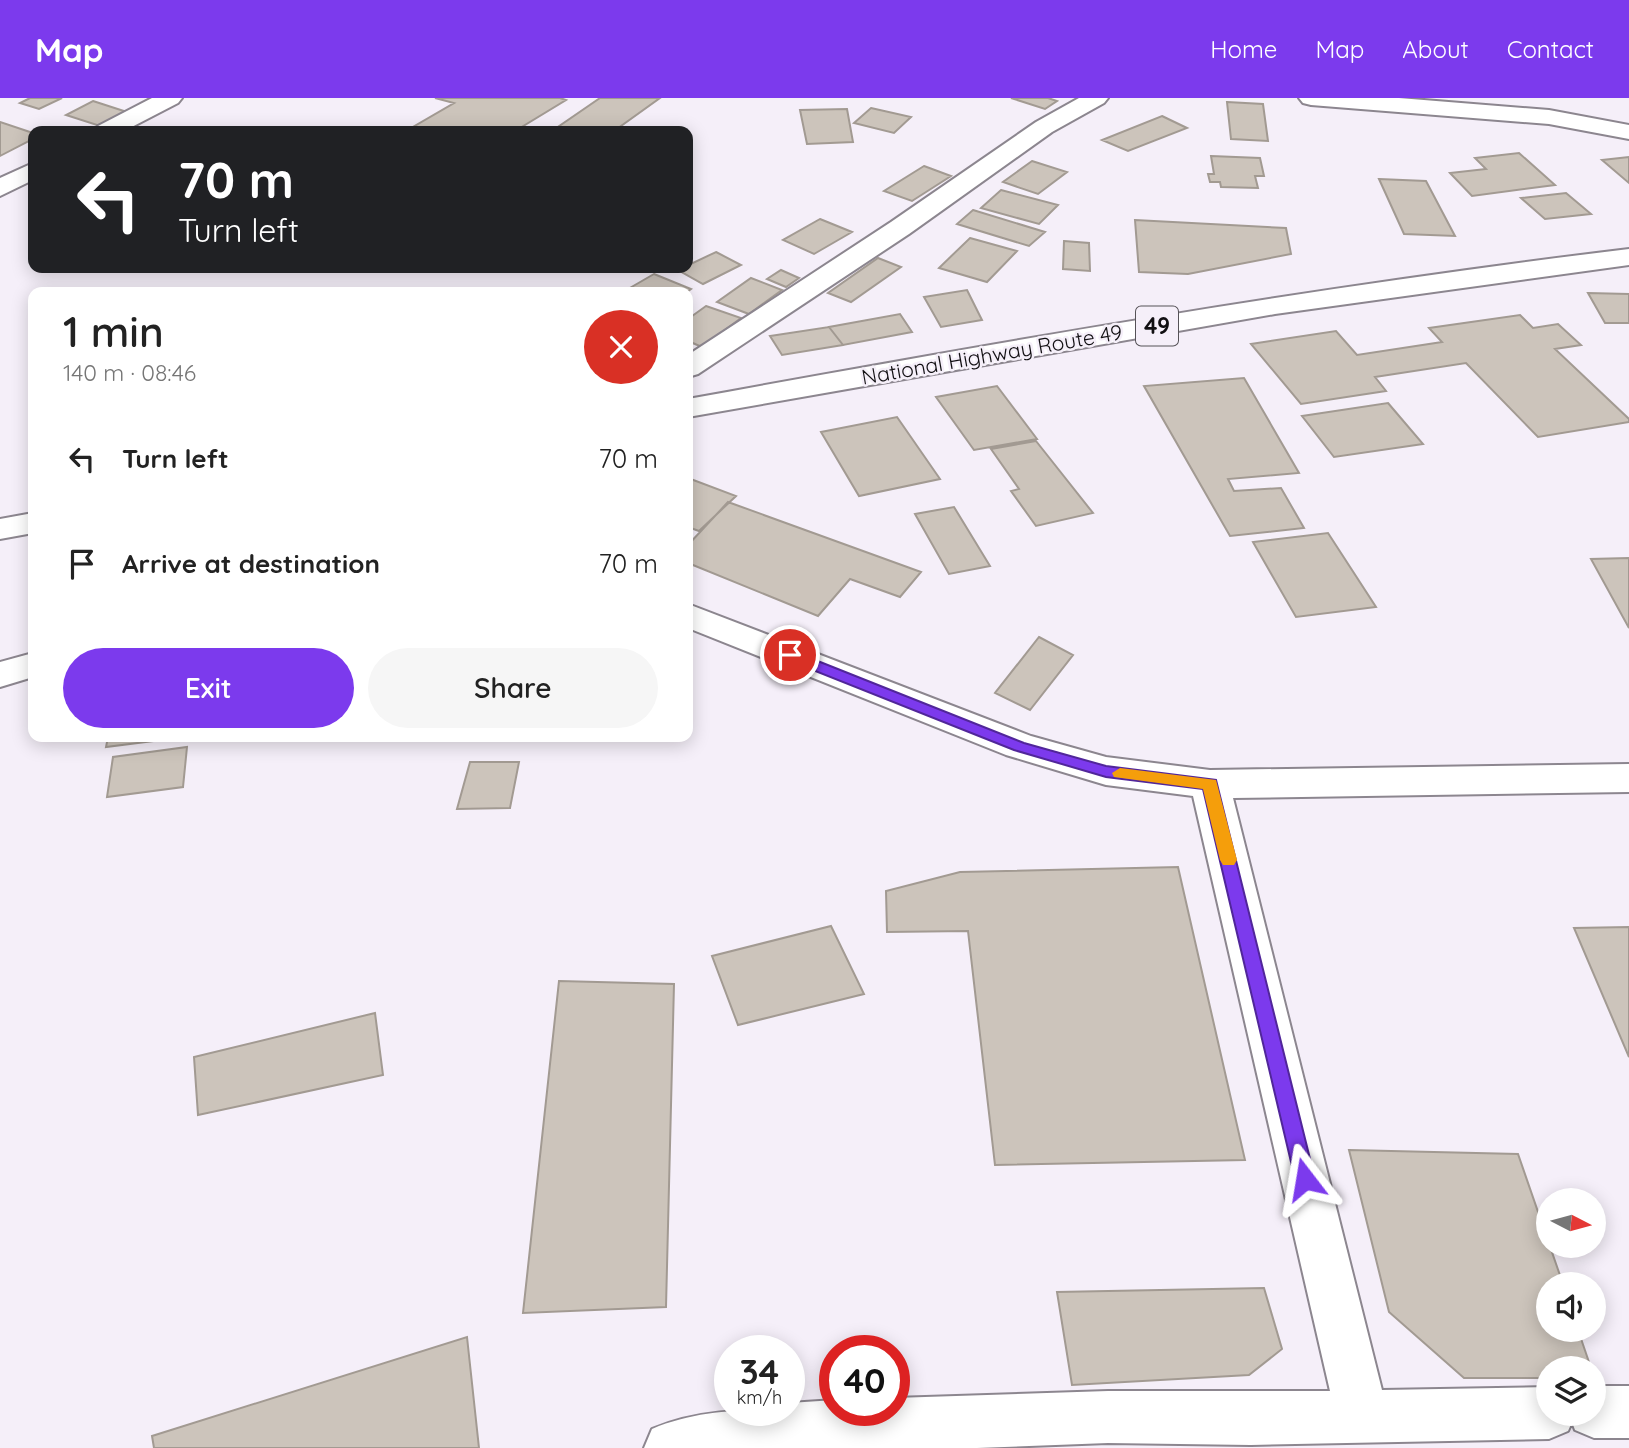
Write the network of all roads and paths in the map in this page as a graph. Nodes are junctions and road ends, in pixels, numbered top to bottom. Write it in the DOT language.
graph roads {
  1 [pos="170,98"];
  2 [pos="1096,98"];
  3 [pos="1311,98"];
  4 [pos="116,126"];
  5 [pos="1629,132"];
  6 [pos="28,173"];
  7 [pos="0,188"];
  8 [pos="1629,231"];
  9 [pos="1629,257"];
  10 [pos="693,365"];
  11 [pos="693,381"];
  12 [pos="693,407"];
  13 [pos="28,497"];
  14 [pos="0,502"];
  15 [pos="28,524"];
  16 [pos="0,529"];
  17 [pos="693,617"];
  18 [pos="28,667"];
  19 [pos="0,676"];
  20 [pos="1629,778"];
  21 [pos="1210,784"];
  22 [pos="1606,1412"];
  23 [pos="1629,1412"];
  24 [pos="1536,1413"];
  25 [pos="1362,1416"];
  26 [pos="671,1448"];
  1 -- 4 [label="main road"];
  2 -- 10 [label="main road"];
  3 -- 5 [label="main road"];
  6 -- 7 [label="main road"];
  8 -- 11 [label="main road, National Highway Route 49 / 49"];
  9 -- 12 [label="main road, National Highway Route 49 / 49"];
  13 -- 14 [label="main road"];
  15 -- 16 [label="main road"];
  17 -- 21 [label="main road"];
  18 -- 19 [label="main road"];
  20 -- 21 [label="main road"];
  21 -- 25 [label="main road"];
  22 -- 23 [label="main road"];
  24 -- 25 [label="main road"];
  25 -- 26 [label="main road"];
}
